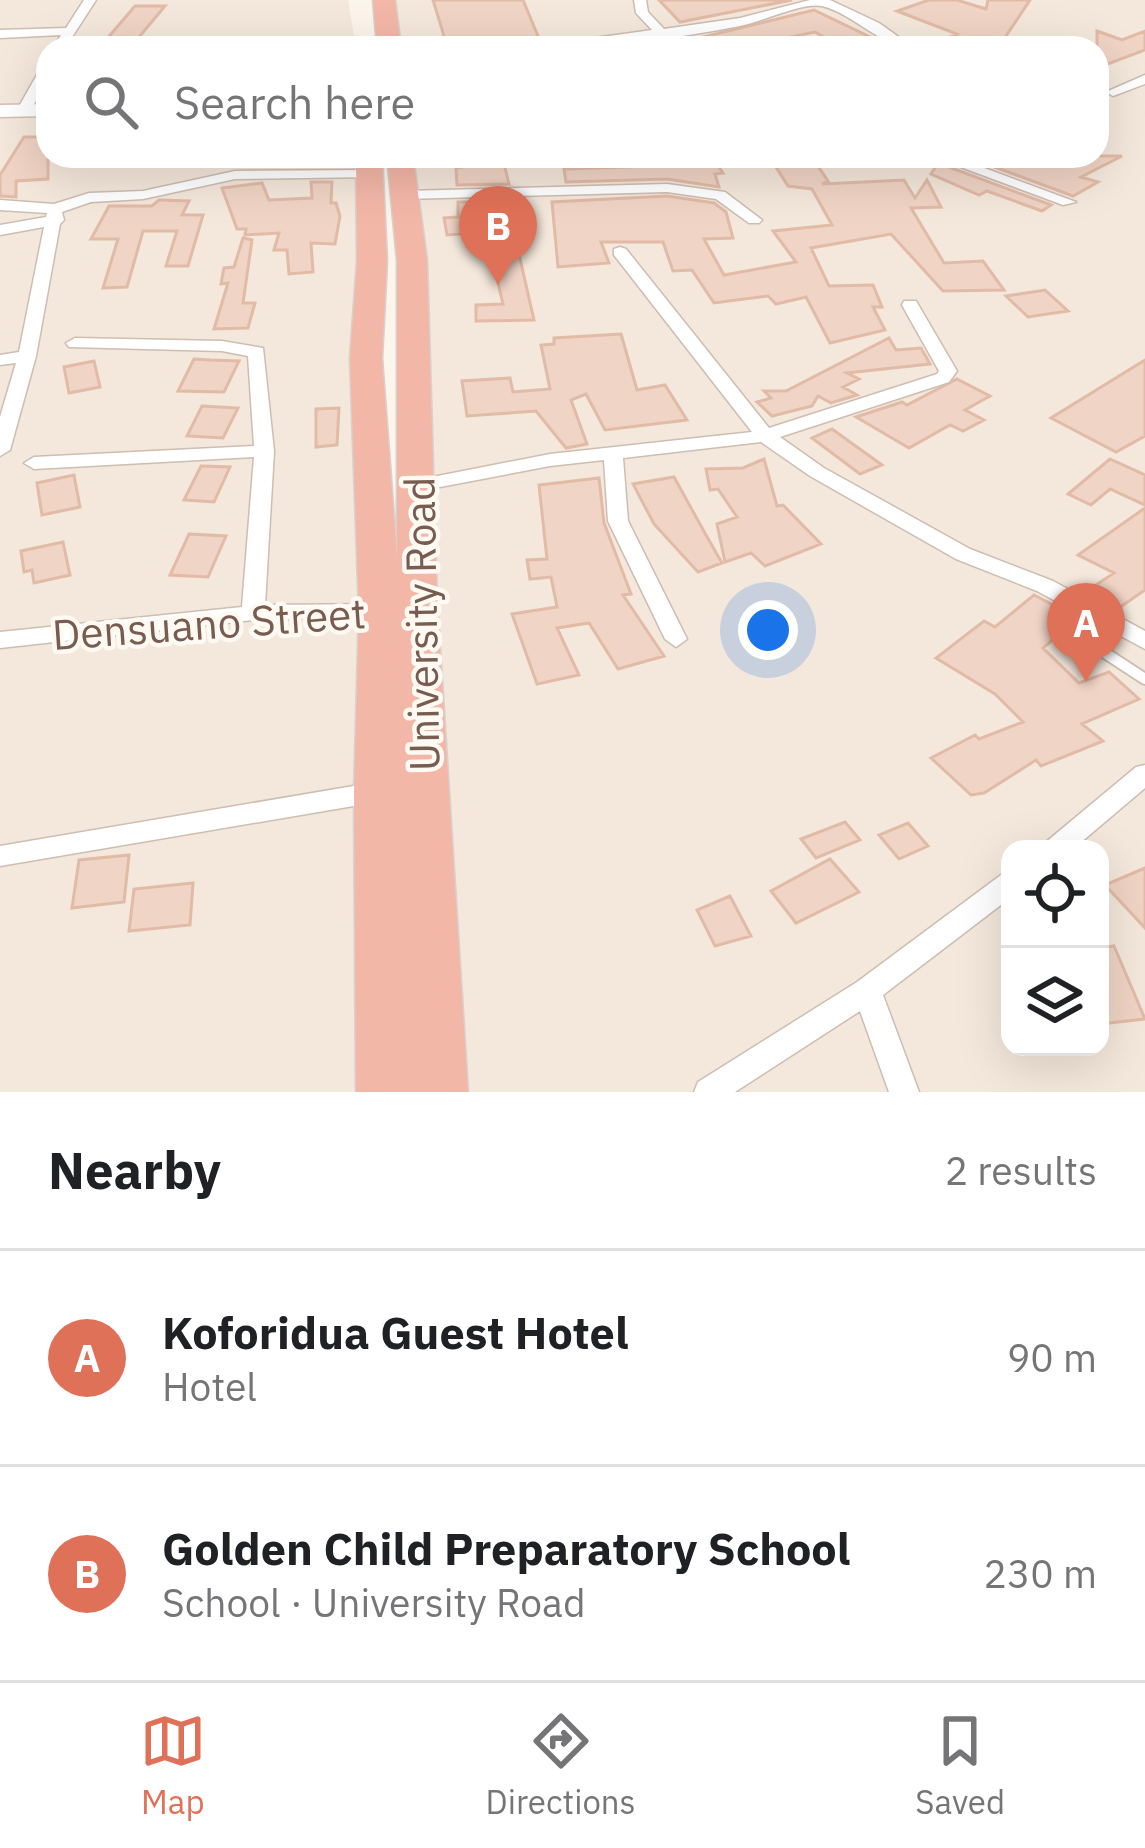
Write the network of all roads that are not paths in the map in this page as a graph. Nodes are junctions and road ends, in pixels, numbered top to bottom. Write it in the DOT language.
graph roads {
  1 [pos="90,0"];
  2 [pos="384,0"];
  3 [pos="640,0"];
  4 [pos="821,1"];
  5 [pos="71,32"];
  6 [pos="0,34"];
  7 [pos="662,34"];
  8 [pos="68,36"];
  9 [pos="388,36"];
  10 [pos="646,36"];
  11 [pos="886,36"];
  12 [pos="1145,79"];
  13 [pos="36,88"];
  14 [pos="1113,92"];
  15 [pos="24,110"];
  16 [pos="36,110"];
  17 [pos="0,111"];
  18 [pos="972,168"];
  19 [pos="386,170"];
  20 [pos="1068,202"];
  21 [pos="0,206"];
  22 [pos="56,214"];
  23 [pos="754,220"];
  24 [pos="0,230"];
  25 [pos="620,252"];
  26 [pos="910,305"];
  27 [pos="75,344"];
  28 [pos="27,356"];
  29 [pos="0,360"];
  30 [pos="765,436"];
  31 [pos="0,450"];
  32 [pos="264,452"];
  33 [pos="614,453"];
  34 [pos="34,463"];
  35 [pos="419,485"];
  36 [pos="399,608"];
  37 [pos="254,614"];
  38 [pos="1079,636"];
  39 [pos="676,639"];
  40 [pos="0,640"];
  41 [pos="1145,641"];
  42 [pos="1145,679"];
  43 [pos="1145,774"];
  44 [pos="377,792"];
  45 [pos="1066,840"];
  46 [pos="0,856"];
  47 [pos="1001,890"];
  48 [pos="867,991"];
  49 [pos="384,1092"];
  50 [pos="440,1092"];
  51 [pos="710,1092"];
  52 [pos="904,1092"];
  1 -- 5 [label="street"];
  2 -- 9 [label="highway"];
  3 -- 7 [label="street"];
  4 -- 7 [label="street"];
  4 -- 11 [label="street"];
  5 -- 6 [label="street"];
  5 -- 8 [label="street"];
  7 -- 10 [label="street"];
  12 -- 14 [label="street"];
  13 -- 15 [label="street"];
  15 -- 16 [label="street"];
  15 -- 17 [label="street"];
  18 -- 20 [label="street"];
  19 -- 22 [label="street"];
  19 -- 23 [label="street"];
  19 -- 35 [label="highway, University Road"];
  19 -- 36 [label="highway, University Road"];
  21 -- 22 [label="street"];
  22 -- 24 [label="street"];
  22 -- 28 [label="street"];
  25 -- 30 [label="street"];
  26 -- 30 [label="street"];
  27 -- 32 [label="street"];
  28 -- 29 [label="street"];
  28 -- 31 [label="street"];
  30 -- 33 [label="street"];
  30 -- 41 [label="street"];
  32 -- 34 [label="street"];
  32 -- 37 [label="street"];
  33 -- 35 [label="street"];
  33 -- 39 [label="street"];
  35 -- 36 [label="highway, University Road"];
  36 -- 37 [label="street, Densuano Street"];
  36 -- 44 [label="highway, University Road"];
  36 -- 50 [label="highway, University Road"];
  37 -- 40 [label="street, Densuano Street"];
  38 -- 42 [label="lane"];
  43 -- 45 [label="street"];
  44 -- 46 [label="street"];
  44 -- 49 [label="highway, University Road"];
  47 -- 48 [label="street"];
  48 -- 51 [label="street"];
  48 -- 52 [label="street"];
}
